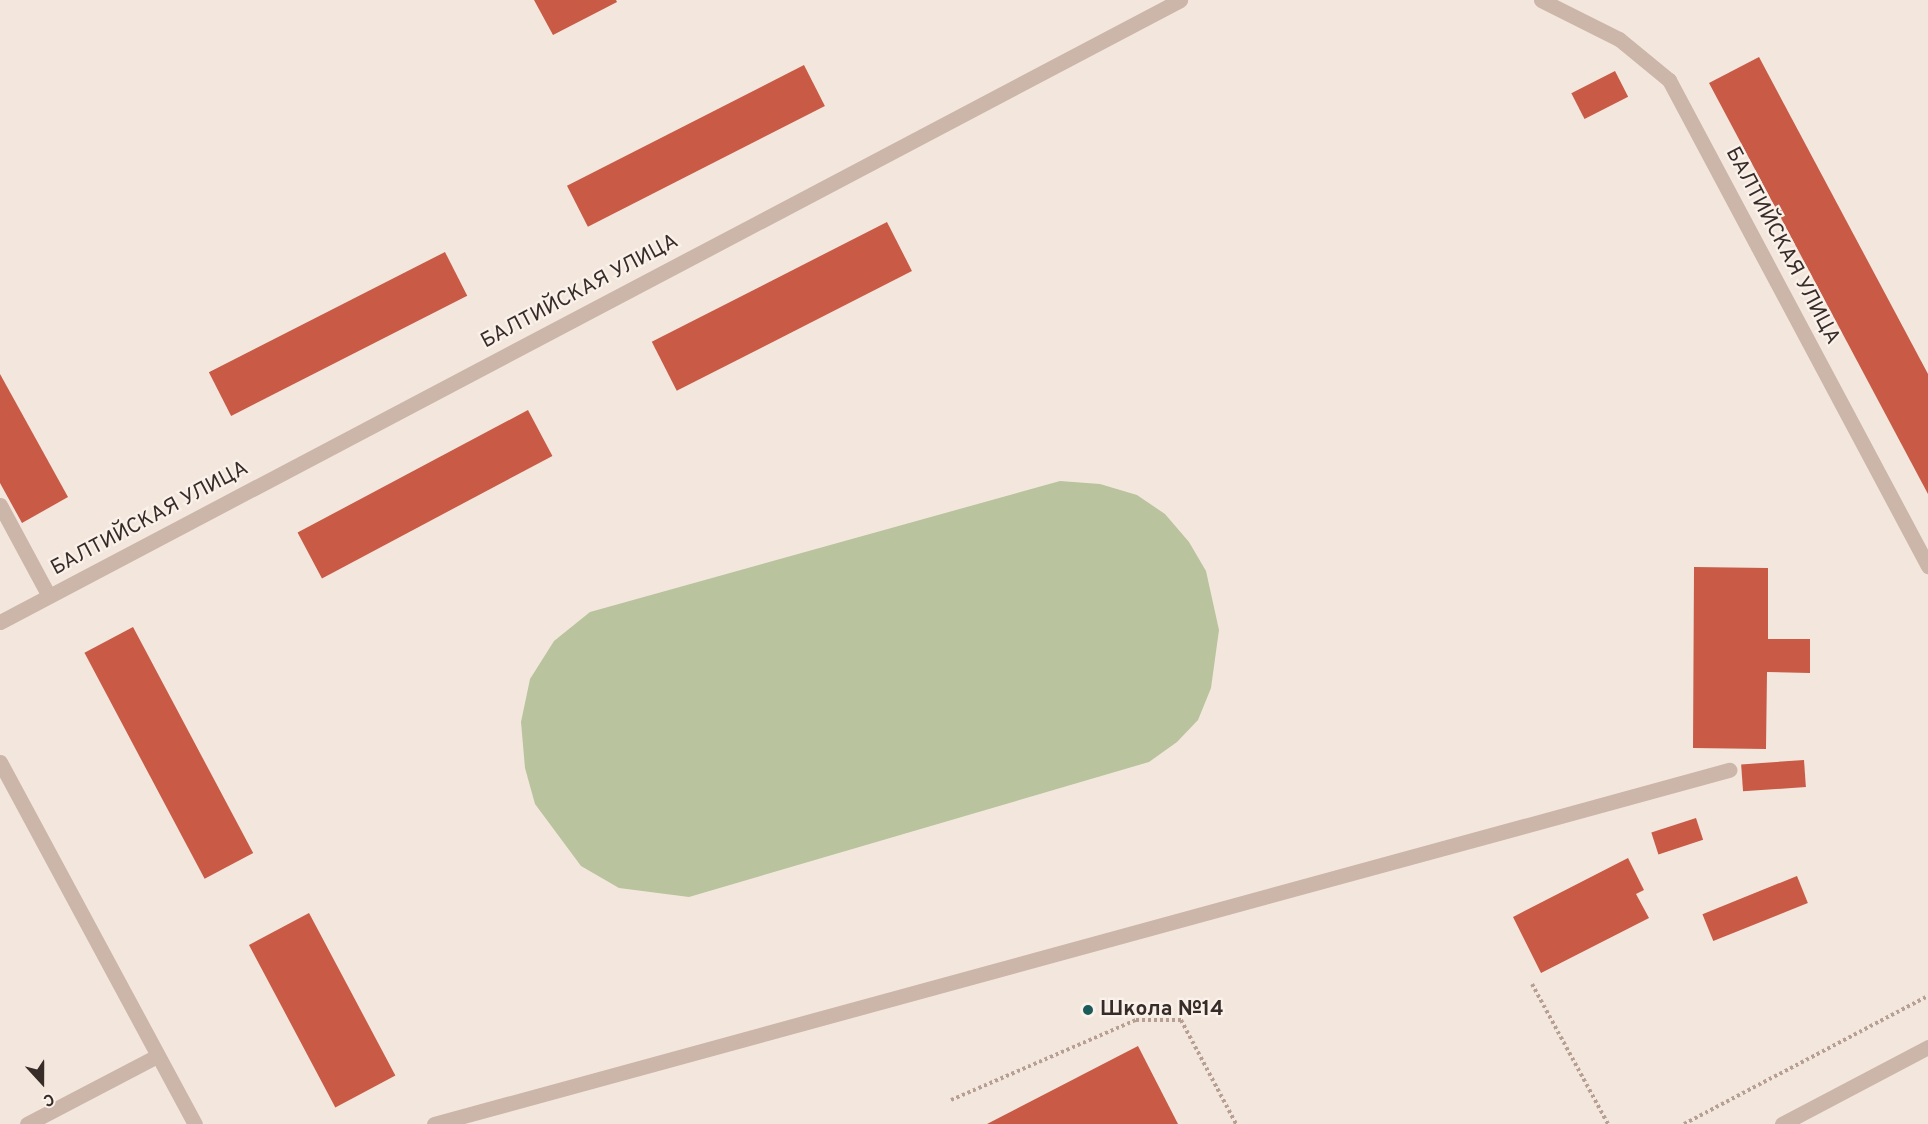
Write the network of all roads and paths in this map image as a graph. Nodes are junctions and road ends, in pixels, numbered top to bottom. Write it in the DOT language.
graph roads {
  1 [pos="1180,0"];
  2 [pos="1541,0"];
  3 [pos="0,505"];
  4 [pos="1928,566"];
  5 [pos="49,596"];
  6 [pos="0,622"];
  7 [pos="0,762"];
  8 [pos="1729,770"];
  9 [pos="1532,984"];
  10 [pos="1928,996"];
  11 [pos="1928,1047"];
  12 [pos="157,1056"];
  13 [pos="951,1100"];
  14 [pos="27,1124"];
  15 [pos="195,1124"];
  16 [pos="434,1124"];
  17 [pos="1236,1124"];
  18 [pos="1608,1124"];
  19 [pos="1684,1124"];
  20 [pos="1782,1124"];
  1 -- 5 [label="street, БАЛТИЙСКАЯ УЛИЦА"];
  2 -- 4 [label="street, БАЛТИЙСКАЯ УЛИЦА"];
  3 -- 5 [label="street"];
  5 -- 6 [label="street, БАЛТИЙСКАЯ УЛИЦА"];
  7 -- 12 [label="street"];
  8 -- 16 [label="street"];
  9 -- 18 [label="path"];
  10 -- 19 [label="path"];
  11 -- 20 [label="street"];
  12 -- 14 [label="street"];
  12 -- 15 [label="street"];
  13 -- 17 [label="path"];
}
